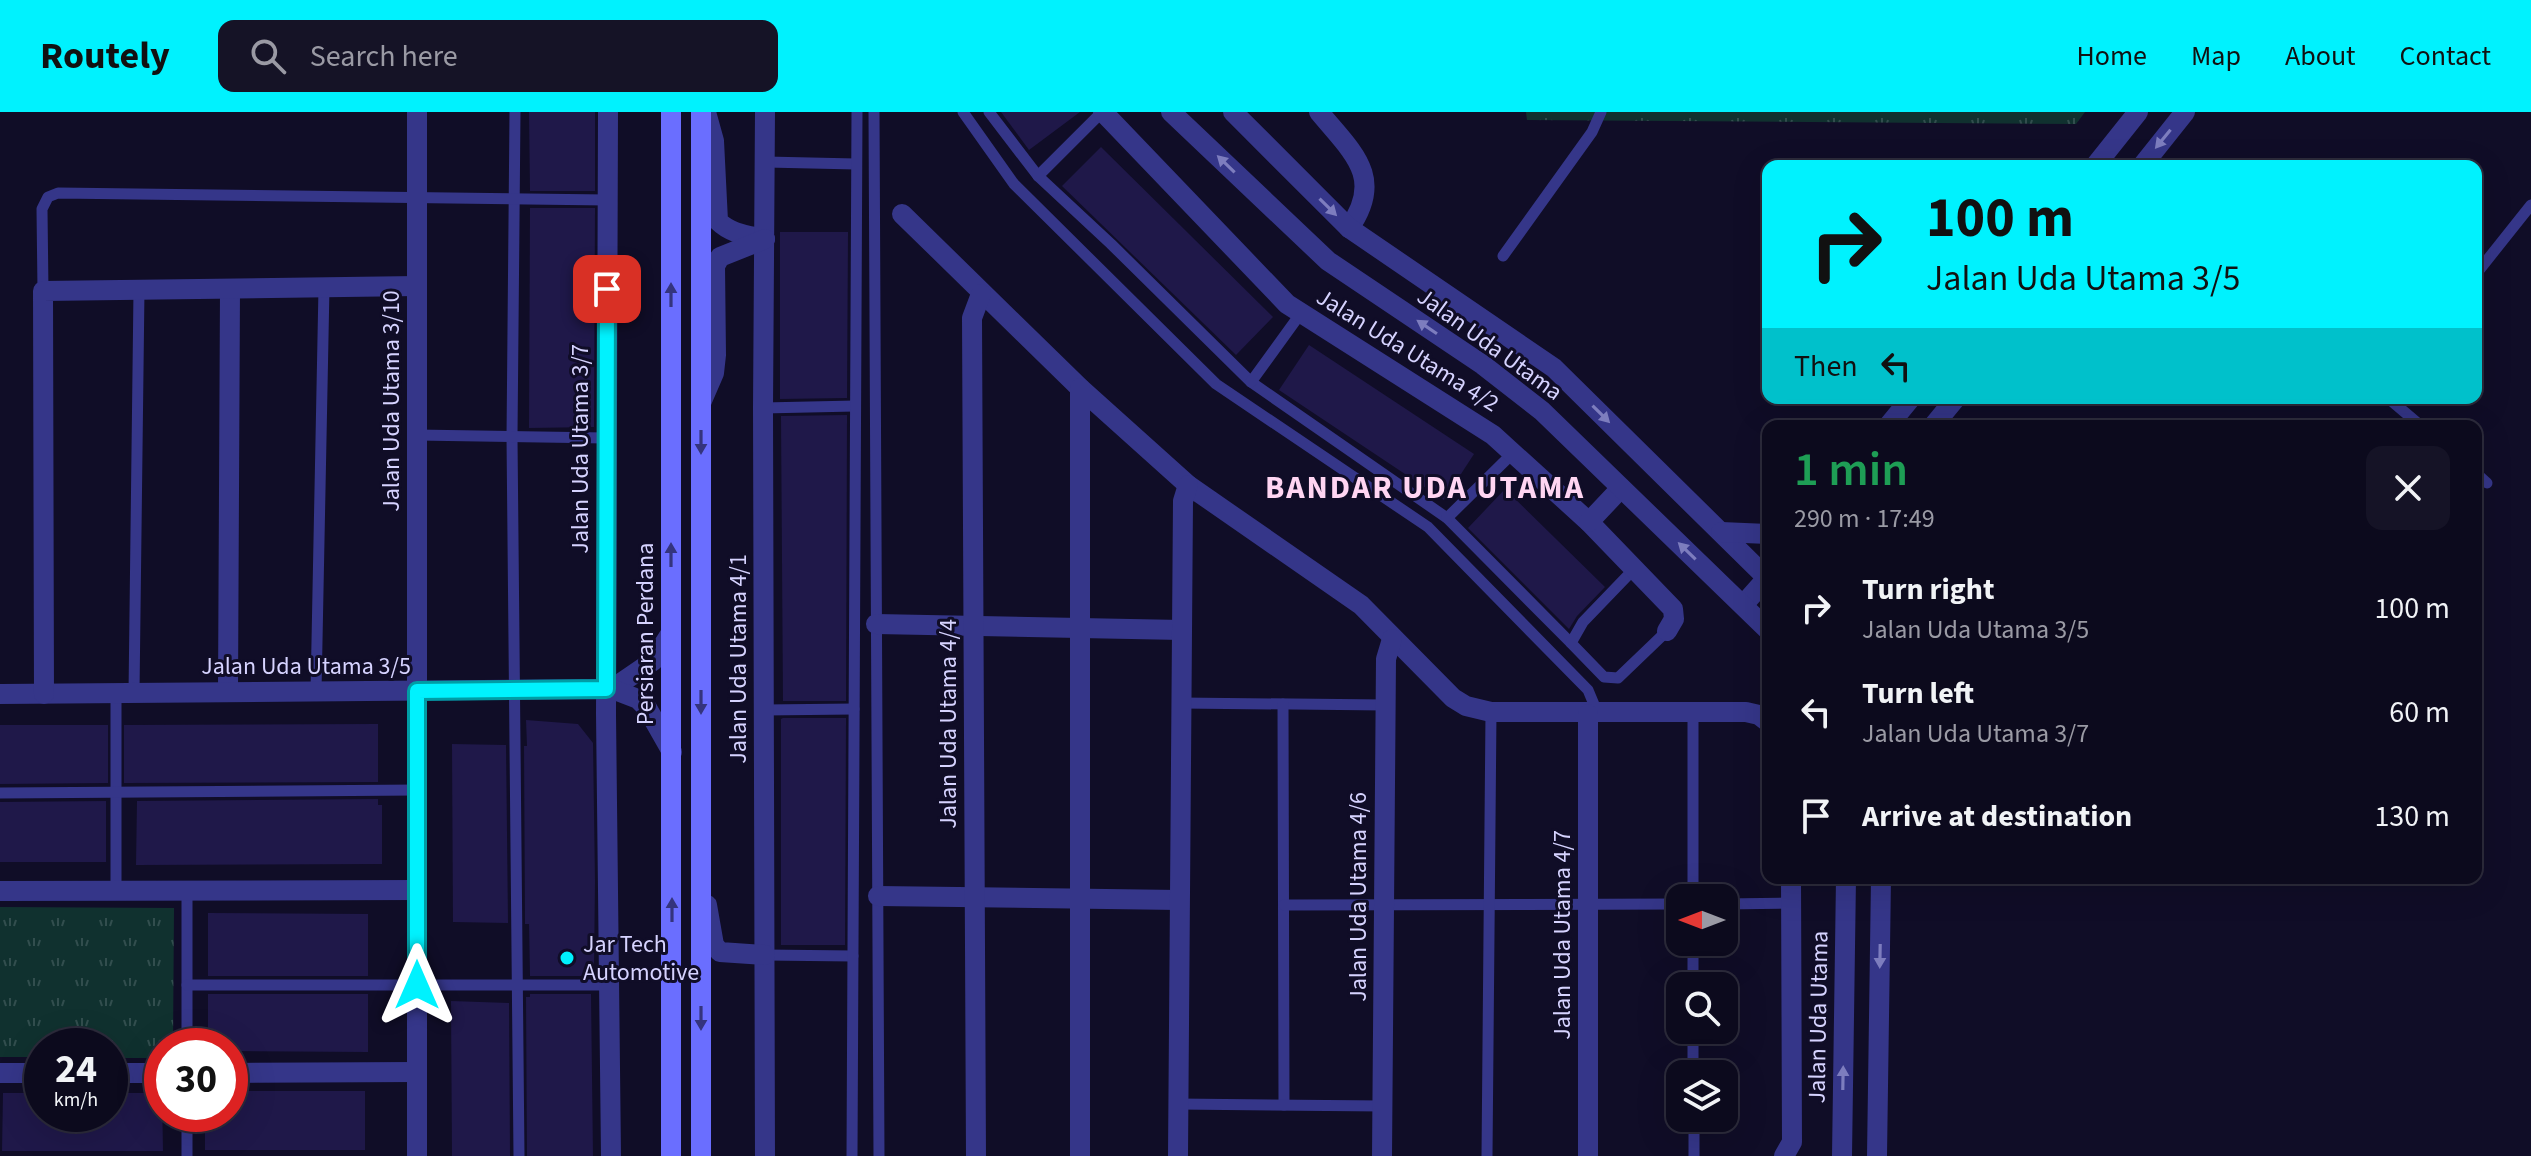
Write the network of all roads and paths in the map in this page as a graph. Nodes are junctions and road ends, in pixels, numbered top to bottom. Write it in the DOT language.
graph roads {
  1 [pos="417,112"];
  2 [pos="515,112"];
  3 [pos="608,112"];
  4 [pos="671,112"];
  5 [pos="704,112"];
  6 [pos="765,112"];
  7 [pos="857,112"];
  8 [pos="874,112"];
  9 [pos="963,112"];
  10 [pos="989,112"];
  11 [pos="1103,112"];
  12 [pos="1171,112"];
  13 [pos="1233,112"];
  14 [pos="1319,112"];
  15 [pos="1601,112"];
  16 [pos="2138,112"];
  17 [pos="2185,112"];
  18 [pos="2100,160"];
  19 [pos="2147,160"];
  20 [pos="766,162"];
  21 [pos="856,164"];
  22 [pos="1038,176"];
  23 [pos="417,197"];
  24 [pos="515,198"];
  25 [pos="607,200"];
  26 [pos="2531,205"];
  27 [pos="902,214"];
  28 [pos="1349,228"];
  29 [pos="765,239"];
  30 [pos="1503,256"];
  31 [pos="2482,266"];
  32 [pos="417,286"];
  33 [pos="324,287"];
  34 [pos="230,289"];
  35 [pos="139,290"];
  36 [pos="43,291"];
  37 [pos="981,294"];
  38 [pos="1301,313"];
  39 [pos="1251,382"];
  40 [pos="1080,388"];
  41 [pos="701,403"];
  42 [pos="1906,404"];
  43 [pos="1951,404"];
  44 [pos="2395,404"];
  45 [pos="855,406"];
  46 [pos="763,408"];
  47 [pos="1893,420"];
  48 [pos="1938,420"];
  49 [pos="2414,420"];
  50 [pos="417,435"];
  51 [pos="512,437"];
  52 [pos="606,438"];
  53 [pos="1513,453"];
  54 [pos="2482,478"];
  55 [pos="2487,483"];
  56 [pos="1188,485"];
  57 [pos="1621,488"];
  58 [pos="1447,518"];
  59 [pos="1589,522"];
  60 [pos="1721,532"];
  61 [pos="1762,534"];
  62 [pos="1634,569"];
  63 [pos="1762,572"];
  64 [pos="1762,584"];
  65 [pos="1744,604"];
  66 [pos="1762,623"];
  67 [pos="876,624"];
  68 [pos="974,626"];
  69 [pos="1079,628"];
  70 [pos="1182,630"];
  71 [pos="1667,631"];
  72 [pos="671,633"];
  73 [pos="1392,639"];
  74 [pos="1571,643"];
  75 [pos="609,689"];
  76 [pos="513,690"];
  77 [pos="417,691"];
  78 [pos="228,692"];
  79 [pos="316,692"];
  80 [pos="125,693"];
  81 [pos="0,694"];
  82 [pos="44,694"];
  83 [pos="1181,703"];
  84 [pos="1283,704"];
  85 [pos="1385,705"];
  86 [pos="854,709"];
  87 [pos="764,710"];
  88 [pos="1491,712"];
  89 [pos="1693,713"];
  90 [pos="1593,714"];
  91 [pos="1762,717"];
  92 [pos="672,752"];
  93 [pos="417,790"];
  94 [pos="116,792"];
  95 [pos="0,793"];
  96 [pos="701,874"];
  97 [pos="1693,884"];
  98 [pos="1791,884"];
  99 [pos="1846,884"];
  100 [pos="1881,884"];
  101 [pos="417,890"];
  102 [pos="0,891"];
  103 [pos="116,891"];
  104 [pos="187,891"];
  105 [pos="878,896"];
  106 [pos="975,896"];
  107 [pos="1080,898"];
  108 [pos="1179,900"];
  109 [pos="1791,903"];
  110 [pos="1384,904"];
  111 [pos="1489,904"];
  112 [pos="1588,904"];
  113 [pos="1666,904"];
  114 [pos="1738,904"];
  115 [pos="1284,905"];
  116 [pos="765,955"];
  117 [pos="853,956"];
  118 [pos="187,985"];
  119 [pos="417,985"];
  120 [pos="517,985"];
  121 [pos="608,985"];
  122 [pos="187,1028"];
  123 [pos="417,1072"];
  124 [pos="0,1073"];
  125 [pos="24,1073"];
  126 [pos="248,1073"];
  127 [pos="1178,1104"];
  128 [pos="1284,1105"];
  129 [pos="1383,1106"];
  130 [pos="187,1132"];
  131 [pos="1694,1132"];
  132 [pos="187,1156"];
  133 [pos="417,1156"];
  134 [pos="519,1156"];
  135 [pos="611,1156"];
  136 [pos="671,1156"];
  137 [pos="701,1156"];
  138 [pos="765,1156"];
  139 [pos="852,1156"];
  140 [pos="879,1156"];
  141 [pos="976,1156"];
  142 [pos="1080,1156"];
  143 [pos="1178,1156"];
  144 [pos="1382,1156"];
  145 [pos="1487,1156"];
  146 [pos="1588,1156"];
  147 [pos="1694,1156"];
  148 [pos="1784,1156"];
  149 [pos="1842,1156"];
  150 [pos="1877,1156"];
  1 -- 23 [label="street, Jalan Uda Utama 3/10"];
  2 -- 24 [label="lane"];
  3 -- 25 [label="street, Jalan Uda Utama 3/7"];
  72 -- 4 [label="main road, Persiaran Perdana, one-way"];
  5 -- 29 [label="street"];
  5 -- 41 [label="main road"];
  6 -- 20 [label="street"];
  7 -- 21 [label="lane"];
  8 -- 67 [label="lane"];
  9 -- 90 [label="lane"];
  10 -- 22 [label="lane"];
  11 -- 22 [label="lane"];
  11 -- 38 [label="street, Jalan Uda Utama 4/2"];
  57 -- 12 [label="street, Jalan Uda Utama, one-way"];
  13 -- 28 [label="street, Jalan Uda Utama, one-way"];
  14 -- 28 [label="street"];
  15 -- 30 [label="lane"];
  16 -- 18 [label="street"];
  17 -- 19 [label="street, one-way"];
  20 -- 21 [label="lane"];
  20 -- 29 [label="street, Jalan Uda Utama 4/1"];
  21 -- 45 [label="lane"];
  22 -- 39 [label="lane"];
  23 -- 24 [label="lane"];
  23 -- 32 [label="street, Jalan Uda Utama 3/10"];
  23 -- 36 [label="lane"];
  24 -- 25 [label="lane"];
  24 -- 51 [label="lane"];
  25 -- 52 [label="street, Jalan Uda Utama 3/7"];
  26 -- 31 [label="lane"];
  27 -- 37 [label="street"];
  28 -- 60 [label="street, Jalan Uda Utama, one-way"];
  29 -- 41 [label="street"];
  29 -- 46 [label="street, Jalan Uda Utama 4/1"];
  32 -- 33 [label="street"];
  32 -- 50 [label="street, Jalan Uda Utama 3/10"];
  33 -- 34 [label="street"];
  33 -- 79 [label="lane"];
  34 -- 35 [label="street"];
  34 -- 78 [label="street"];
  35 -- 36 [label="street"];
  35 -- 80 [label="lane"];
  36 -- 82 [label="street"];
  37 -- 40 [label="street"];
  37 -- 68 [label="street, Jalan Uda Utama 4/4"];
  38 -- 39 [label="lane"];
  38 -- 53 [label="street, Jalan Uda Utama 4/2"];
  39 -- 58 [label="lane"];
  40 -- 56 [label="street"];
  40 -- 69 [label="street"];
  41 -- 96 [label="main road, one-way"];
  42 -- 47 [label="street"];
  43 -- 48 [label="street"];
  44 -- 49 [label="lane"];
  45 -- 46 [label="lane"];
  45 -- 86 [label="lane"];
  46 -- 87 [label="street, Jalan Uda Utama 4/1"];
  50 -- 51 [label="lane"];
  50 -- 77 [label="street, Jalan Uda Utama 3/10"];
  51 -- 52 [label="lane"];
  51 -- 76 [label="lane"];
  52 -- 75 [label="street, Jalan Uda Utama 3/7"];
  53 -- 58 [label="lane"];
  53 -- 59 [label="street, Jalan Uda Utama 4/2"];
  54 -- 55 [label="lane"];
  56 -- 70 [label="street"];
  56 -- 73 [label="street"];
  57 -- 59 [label="street"];
  65 -- 57 [label="street, Jalan Uda Utama, one-way"];
  58 -- 74 [label="lane"];
  59 -- 62 [label="street, Jalan Uda Utama 4/2"];
  60 -- 61 [label="street"];
  60 -- 63 [label="street, Jalan Uda Utama"];
  62 -- 71 [label="street, Jalan Uda Utama 4/2"];
  62 -- 74 [label="lane"];
  64 -- 65 [label="street"];
  65 -- 66 [label="street, Jalan Uda Utama"];
  67 -- 68 [label="street"];
  67 -- 105 [label="lane"];
  68 -- 69 [label="street"];
  68 -- 106 [label="street, Jalan Uda Utama 4/4"];
  69 -- 70 [label="street"];
  69 -- 107 [label="street"];
  70 -- 83 [label="street"];
  71 -- 74 [label="lane"];
  72 -- 75 [label="street"];
  72 -- 92 [label="main road, Persiaran Perdana"];
  73 -- 85 [label="street, Jalan Uda Utama 4/6"];
  73 -- 88 [label="street"];
  75 -- 76 [label="street, Jalan Uda Utama 3/5"];
  75 -- 92 [label="street"];
  75 -- 121 [label="street, Jalan Uda Utama 3/7"];
  76 -- 77 [label="street, Jalan Uda Utama 3/5"];
  76 -- 120 [label="lane"];
  77 -- 79 [label="street, Jalan Uda Utama 3/5"];
  77 -- 93 [label="street, Jalan Uda Utama 3/10"];
  78 -- 79 [label="street, Jalan Uda Utama 3/5"];
  78 -- 80 [label="street, Jalan Uda Utama 3/5"];
  80 -- 82 [label="street, Jalan Uda Utama 3/5"];
  80 -- 94 [label="lane"];
  81 -- 82 [label="street, Jalan Uda Utama 3/5"];
  83 -- 84 [label="lane"];
  83 -- 108 [label="street"];
  84 -- 85 [label="lane"];
  84 -- 115 [label="lane"];
  85 -- 110 [label="street, Jalan Uda Utama 4/6"];
  86 -- 87 [label="lane"];
  86 -- 117 [label="lane"];
  87 -- 116 [label="street, Jalan Uda Utama 4/1"];
  88 -- 90 [label="street"];
  88 -- 111 [label="lane"];
  89 -- 90 [label="street"];
  89 -- 91 [label="street"];
  89 -- 97 [label="lane"];
  90 -- 112 [label="street, Jalan Uda Utama 4/7"];
  136 -- 92 [label="main road, Persiaran Perdana, one-way"];
  93 -- 94 [label="lane"];
  93 -- 101 [label="street, Jalan Uda Utama 3/10"];
  94 -- 95 [label="lane"];
  94 -- 103 [label="lane"];
  96 -- 116 [label="street"];
  96 -- 137 [label="main road, one-way"];
  98 -- 109 [label="street"];
  149 -- 99 [label="street, Jalan Uda Utama, one-way"];
  100 -- 150 [label="street, one-way"];
  101 -- 104 [label="street"];
  101 -- 119 [label="street, Jalan Uda Utama 3/10"];
  102 -- 103 [label="street"];
  103 -- 104 [label="street"];
  104 -- 118 [label="lane"];
  105 -- 106 [label="street"];
  105 -- 140 [label="lane"];
  106 -- 107 [label="street"];
  106 -- 141 [label="street, Jalan Uda Utama 4/4"];
  107 -- 108 [label="street"];
  107 -- 142 [label="street"];
  108 -- 127 [label="street"];
  109 -- 114 [label="lane"];
  109 -- 148 [label="street"];
  110 -- 111 [label="lane"];
  110 -- 115 [label="lane"];
  110 -- 129 [label="street, Jalan Uda Utama 4/6"];
  111 -- 112 [label="lane"];
  111 -- 145 [label="lane"];
  112 -- 113 [label="lane"];
  112 -- 146 [label="street, Jalan Uda Utama 4/7"];
  115 -- 128 [label="lane"];
  116 -- 117 [label="lane"];
  116 -- 138 [label="street, Jalan Uda Utama 4/1"];
  117 -- 139 [label="lane"];
  118 -- 119 [label="lane"];
  118 -- 122 [label="lane"];
  119 -- 120 [label="lane"];
  119 -- 123 [label="street, Jalan Uda Utama 3/10"];
  120 -- 121 [label="lane"];
  120 -- 134 [label="lane"];
  121 -- 135 [label="street, Jalan Uda Utama 3/7"];
  123 -- 126 [label="street"];
  123 -- 133 [label="street, Jalan Uda Utama 3/10"];
  124 -- 125 [label="street"];
  127 -- 128 [label="lane"];
  127 -- 143 [label="street"];
  128 -- 129 [label="lane"];
  129 -- 144 [label="street, Jalan Uda Utama 4/6"];
  130 -- 132 [label="lane"];
  131 -- 147 [label="lane"];
}
